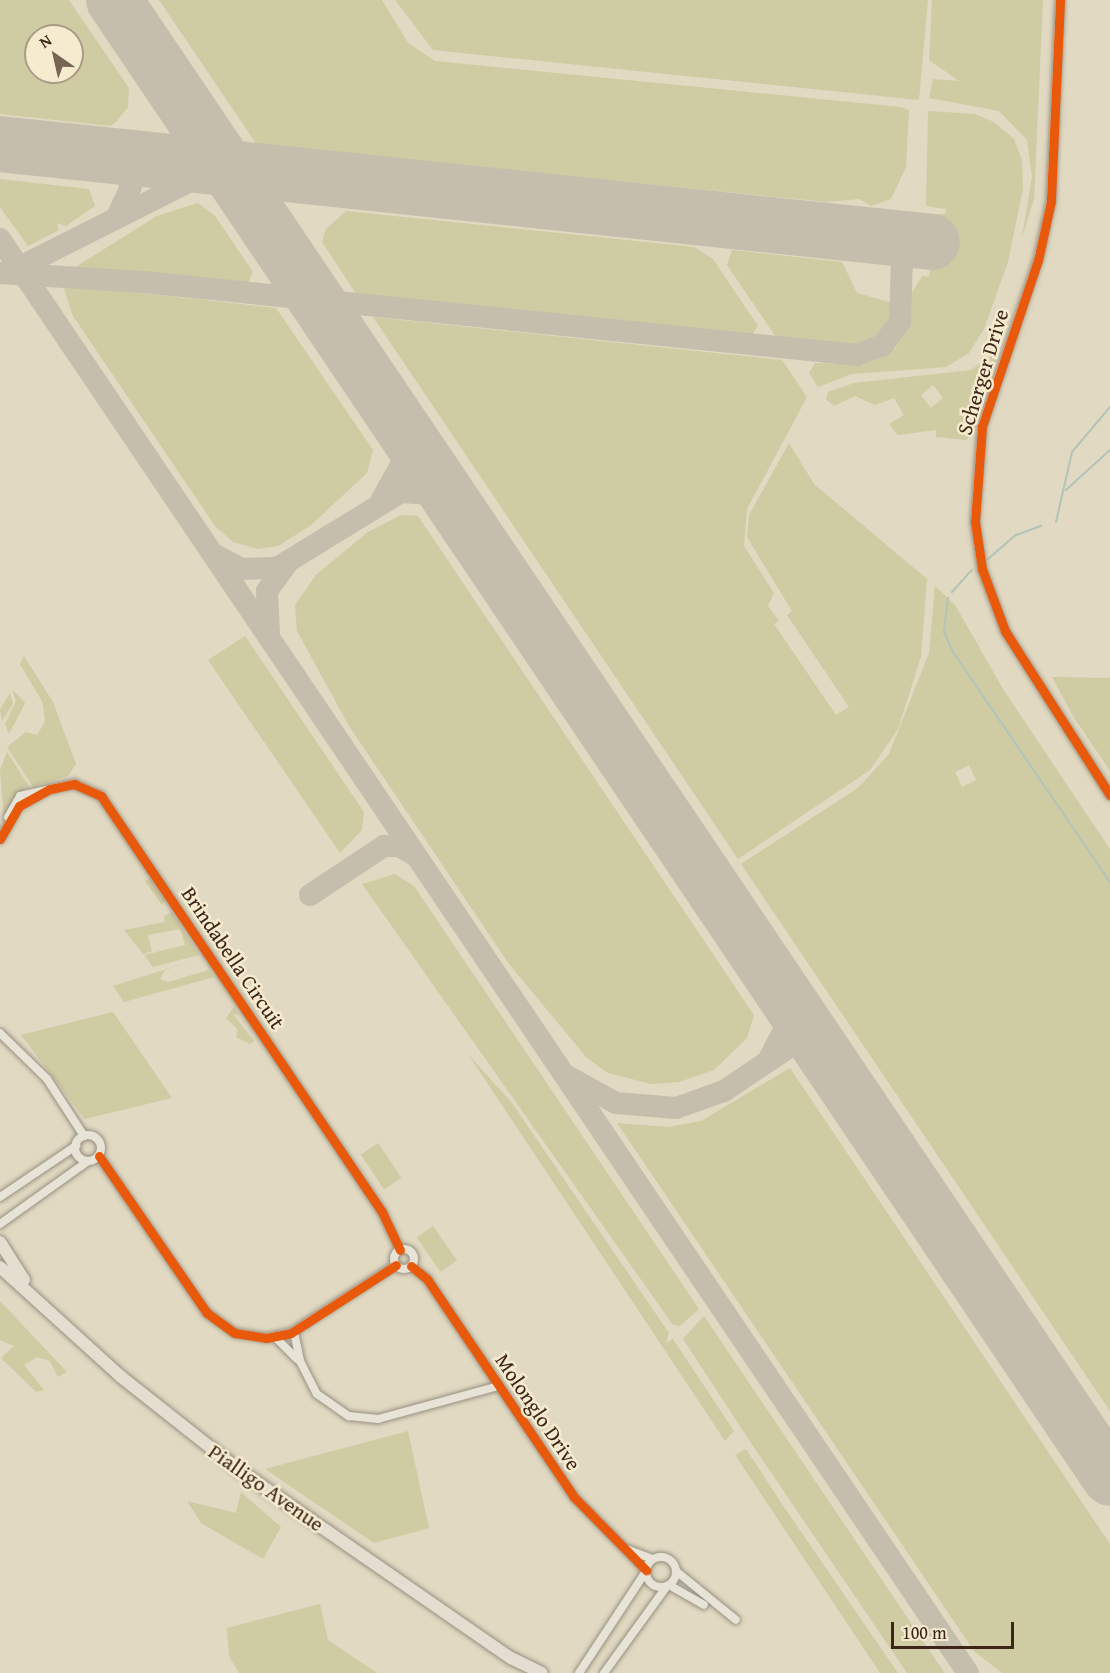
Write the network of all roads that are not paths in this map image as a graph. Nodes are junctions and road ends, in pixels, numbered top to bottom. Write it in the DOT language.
graph roads {
  1 [pos="1060,0"];
  2 [pos="1110,795"];
  3 [pos="0,839"];
  4 [pos="0,1033"];
  5 [pos="84,1136"];
  6 [pos="76,1146"];
  7 [pos="99,1156"];
  8 [pos="88,1161"];
  9 [pos="0,1197"];
  10 [pos="0,1224"];
  11 [pos="0,1242"];
  12 [pos="400,1250"];
  13 [pos="396,1265"];
  14 [pos="411,1266"];
  15 [pos="0,1267"];
  16 [pos="37,1298"];
  17 [pos="294,1332"];
  18 [pos="275,1337"];
  19 [pos="301,1365"];
  20 [pos="499,1386"];
  21 [pos="628,1549"];
  22 [pos="652,1559"];
  23 [pos="646,1571"];
  24 [pos="676,1571"];
  25 [pos="668,1586"];
  26 [pos="704,1605"];
  27 [pos="736,1620"];
  28 [pos="511,1658"];
  29 [pos="526,1673"];
  30 [pos="542,1673"];
  31 [pos="579,1673"];
  32 [pos="604,1673"];
  1 -- 2 [label="street, Scherger Drive"];
  3 -- 12 [label="street, Brindabella Circuit"];
  4 -- 5 [label="street"];
  5 -- 6 [label="street"];
  5 -- 7 [label="street"];
  6 -- 8 [label="street"];
  6 -- 9 [label="street"];
  7 -- 8 [label="street"];
  7 -- 18 [label="street"];
  8 -- 10 [label="street"];
  11 -- 16 [label="main road, Pialligo Avenue"];
  12 -- 13 [label="street"];
  12 -- 14 [label="street, Brindabella Circuit"];
  13 -- 14 [label="street"];
  13 -- 17 [label="street"];
  14 -- 20 [label="street, Molonglo Drive"];
  15 -- 16 [label="main road, Pialligo Avenue"];
  16 -- 28 [label="main road, Pialligo Avenue"];
  17 -- 18 [label="street"];
  17 -- 19 [label="street"];
  18 -- 19 [label="street"];
  19 -- 20 [label="street"];
  20 -- 21 [label="street, Molonglo Drive"];
  21 -- 22 [label="street, Molonglo Drive"];
  21 -- 23 [label="street, Molonglo Drive"];
  22 -- 23 [label="street"];
  22 -- 24 [label="street"];
  23 -- 25 [label="street"];
  23 -- 31 [label="street"];
  24 -- 25 [label="street"];
  24 -- 27 [label="street"];
  25 -- 26 [label="street"];
  25 -- 32 [label="street"];
  28 -- 29 [label="main road, Pialligo Avenue"];
  28 -- 30 [label="main road, Pialligo Avenue"];
}
